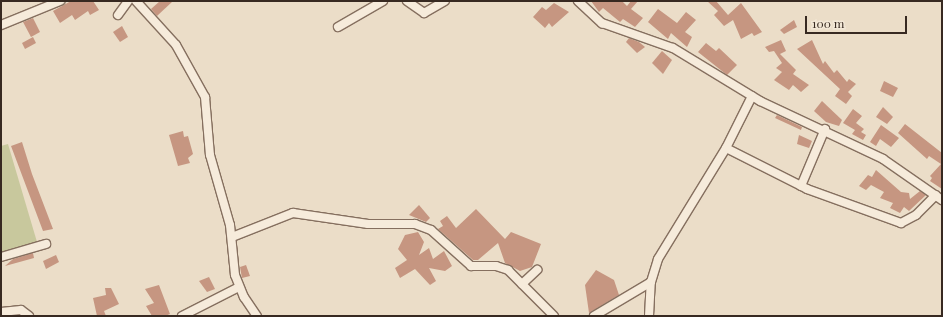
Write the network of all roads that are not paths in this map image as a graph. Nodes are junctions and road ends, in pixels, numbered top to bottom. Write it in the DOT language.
graph roads {
  1 [pos="60,1"];
  2 [pos="128,1"];
  3 [pos="136,1"];
  4 [pos="383,1"];
  5 [pos="407,1"];
  6 [pos="445,1"];
  7 [pos="578,1"];
  8 [pos="118,15"];
  9 [pos="1,25"];
  10 [pos="338,27"];
  11 [pos="752,96"];
  12 [pos="825,129"];
  13 [pos="726,148"];
  14 [pos="801,186"];
  15 [pos="939,198"];
  16 [pos="232,237"];
  17 [pos="46,244"];
  18 [pos="1,256"];
  19 [pos="537,270"];
  20 [pos="651,282"];
  21 [pos="522,284"];
  22 [pos="239,287"];
  23 [pos="1,312"];
  24 [pos="29,316"];
  25 [pos="182,316"];
  26 [pos="257,316"];
  27 [pos="554,316"];
  28 [pos="594,316"];
  29 [pos="649,316"];
  1 -- 9 [label="street"];
  2 -- 8 [label="street"];
  3 -- 16 [label="street"];
  4 -- 10 [label="street"];
  5 -- 6 [label="street"];
  7 -- 11 [label="street"];
  11 -- 12 [label="street"];
  11 -- 13 [label="street"];
  12 -- 14 [label="street"];
  12 -- 15 [label="street"];
  13 -- 14 [label="street"];
  13 -- 20 [label="street"];
  14 -- 15 [label="street"];
  16 -- 21 [label="street"];
  16 -- 22 [label="street"];
  17 -- 18 [label="street"];
  19 -- 21 [label="street"];
  20 -- 28 [label="street"];
  20 -- 29 [label="street"];
  21 -- 27 [label="street"];
  22 -- 25 [label="street"];
  22 -- 26 [label="street"];
  23 -- 24 [label="street"];
}
